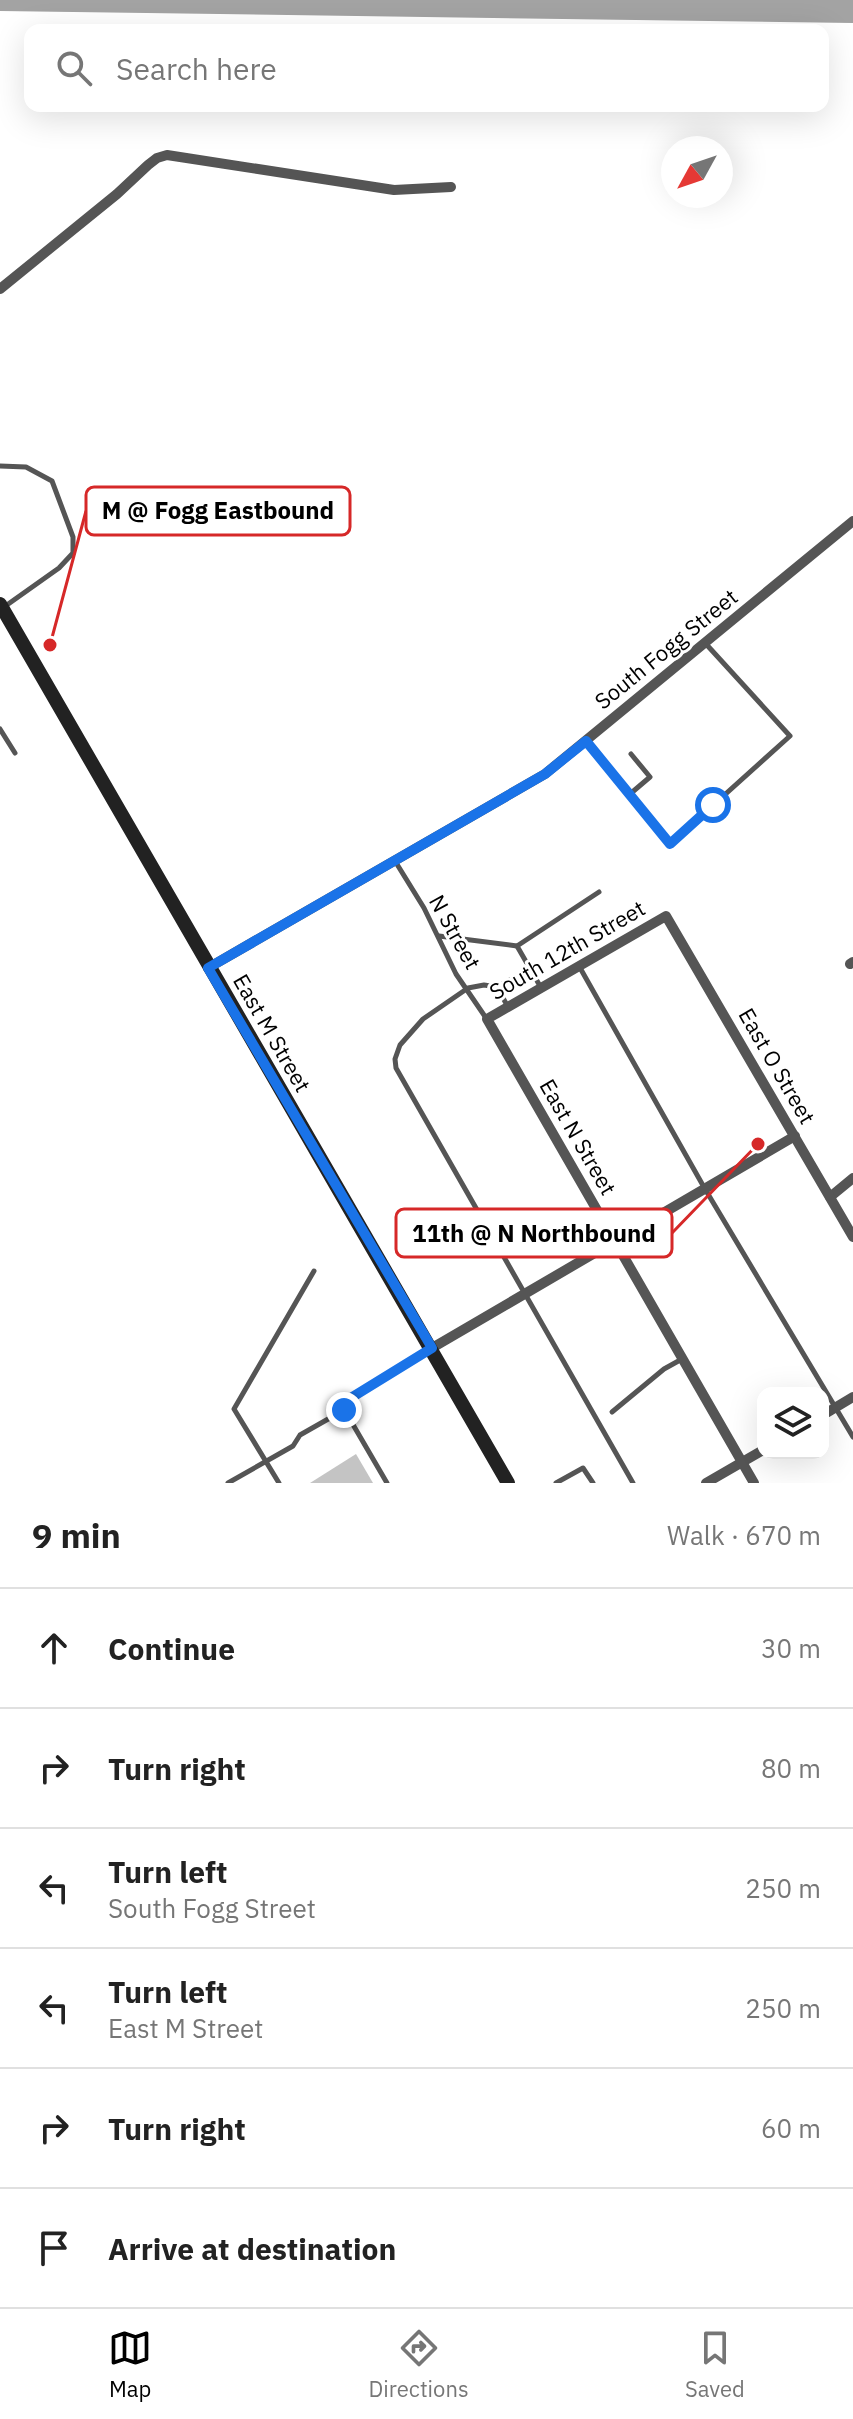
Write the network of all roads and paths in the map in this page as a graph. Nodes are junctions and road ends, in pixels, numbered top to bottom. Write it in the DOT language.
graph roads {
  1 [pos="451,187"];
  2 [pos="0,289"];
  3 [pos="0,466"];
  4 [pos="853,521"];
  5 [pos="1,606"];
  6 [pos="705,643"];
  7 [pos="0,729"];
  8 [pos="586,741"];
  9 [pos="15,753"];
  10 [pos="631,754"];
  11 [pos="630,794"];
  12 [pos="394,861"];
  13 [pos="599,892"];
  14 [pos="666,916"];
  15 [pos="439,936"];
  16 [pos="517,946"];
  17 [pos="579,966"];
  18 [pos="208,968"];
  19 [pos="530,969"];
  20 [pos="497,987"];
  21 [pos="468,988"];
  22 [pos="541,988"];
  23 [pos="508,1007"];
  24 [pos="487,1019"];
  25 [pos="795,1136"];
  26 [pos="853,1178"];
  27 [pos="705,1189"];
  28 [pos="830,1197"];
  29 [pos="853,1237"];
  30 [pos="615,1240"];
  31 [pos="314,1271"];
  32 [pos="525,1293"];
  33 [pos="432,1348"];
  34 [pos="682,1359"];
  35 [pos="853,1397"];
  36 [pos="836,1407"];
  37 [pos="344,1410"];
  38 [pos="829,1411"];
  39 [pos="612,1412"];
  40 [pos="853,1437"];
  41 [pos="757,1453"];
  42 [pos="265,1462"];
  43 [pos="742,1462"];
  44 [pos="228,1483"];
  45 [pos="279,1483"];
  46 [pos="387,1483"];
  47 [pos="508,1483"];
  48 [pos="556,1483"];
  49 [pos="593,1483"];
  50 [pos="633,1483"];
  51 [pos="706,1483"];
  52 [pos="754,1483"];
  1 -- 2 [label="street"];
  3 -- 5 [label="lane"];
  4 -- 6 [label="street, South Fogg Street"];
  5 -- 18 [label="street, East M Street"];
  6 -- 8 [label="street, South Fogg Street"];
  6 -- 11 [label="lane"];
  7 -- 9 [label="lane"];
  8 -- 11 [label="lane"];
  8 -- 12 [label="street, South Fogg Street"];
  10 -- 11 [label="lane"];
  12 -- 15 [label="lane, N Street"];
  12 -- 18 [label="street, South Fogg Street"];
  13 -- 16 [label="lane"];
  14 -- 17 [label="street, South 12th Street"];
  14 -- 25 [label="street, East O Street"];
  15 -- 16 [label="lane"];
  15 -- 21 [label="lane, N Street"];
  16 -- 19 [label="lane"];
  17 -- 22 [label="street, South 12th Street"];
  17 -- 27 [label="lane"];
  18 -- 33 [label="street, East M Street"];
  19 -- 20 [label="lane"];
  19 -- 22 [label="lane"];
  20 -- 21 [label="lane"];
  20 -- 23 [label="lane"];
  21 -- 24 [label="lane, N Street"];
  21 -- 32 [label="lane"];
  22 -- 23 [label="street, South 12th Street"];
  23 -- 24 [label="street, South 12th Street"];
  24 -- 30 [label="street, East N Street"];
  25 -- 27 [label="street"];
  25 -- 28 [label="street, East O Street"];
  26 -- 28 [label="street"];
  27 -- 30 [label="street"];
  27 -- 36 [label="lane"];
  28 -- 29 [label="street, East O Street"];
  30 -- 32 [label="street"];
  30 -- 34 [label="street, East N Street"];
  31 -- 42 [label="lane"];
  32 -- 33 [label="street"];
  32 -- 50 [label="lane"];
  33 -- 37 [label="lane"];
  33 -- 47 [label="street, East M Street"];
  34 -- 39 [label="lane"];
  34 -- 43 [label="street, East N Street"];
  35 -- 36 [label="street"];
  36 -- 38 [label="street"];
  36 -- 40 [label="lane"];
  37 -- 42 [label="lane"];
  37 -- 46 [label="lane"];
  41 -- 43 [label="street"];
  42 -- 44 [label="lane"];
  42 -- 45 [label="lane"];
  43 -- 51 [label="street"];
  43 -- 52 [label="street, East N Street"];
  48 -- 49 [label="lane"];
}
